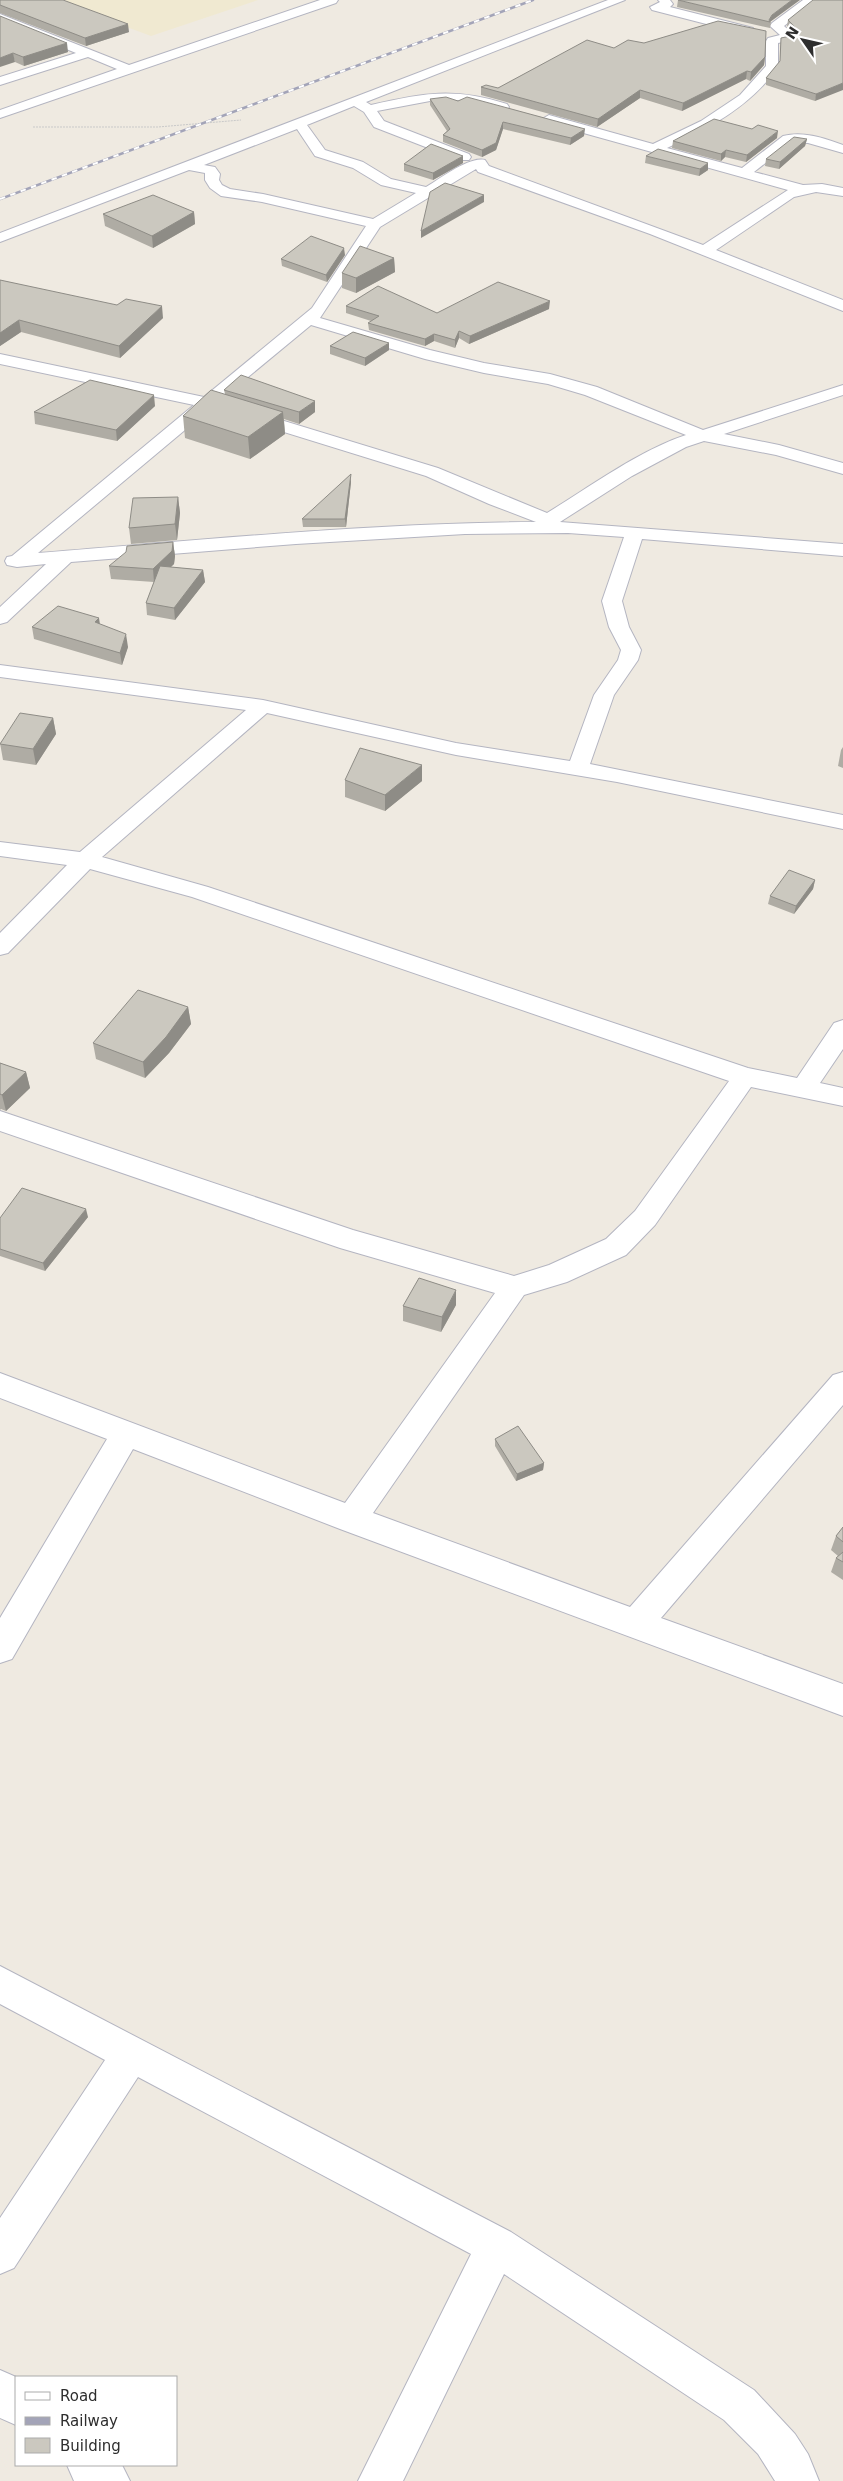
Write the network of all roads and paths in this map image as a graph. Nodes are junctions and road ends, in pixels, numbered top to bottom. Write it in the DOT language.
graph roads {
  1 [pos="332,0"];
  2 [pos="619,0"];
  3 [pos="664,0"];
  4 [pos="811,0"];
  5 [pos="0,18"];
  6 [pos="790,37"];
  7 [pos="89,53"];
  8 [pos="468,58"];
  9 [pos="130,70"];
  10 [pos="0,81"];
  11 [pos="465,96"];
  12 [pos="355,101"];
  13 [pos="369,109"];
  14 [pos="519,111"];
  15 [pos="0,114"];
  16 [pos="537,116"];
  17 [pos="245,120"];
  18 [pos="298,123"];
  19 [pos="30,127"];
  20 [pos="655,148"];
  21 [pos="843,149"];
  22 [pos="480,163"];
  23 [pos="189,166"];
  24 [pos="744,173"];
  25 [pos="801,189"];
  26 [pos="427,192"];
  27 [pos="843,192"];
  28 [pos="375,224"];
  29 [pos="0,238"];
  30 [pos="704,251"];
  31 [pos="843,306"];
  32 [pos="308,319"];
  33 [pos="0,359"];
  34 [pos="843,390"];
  35 [pos="207,403"];
  36 [pos="757,420"];
  37 [pos="702,435"];
  38 [pos="779,450"];
  39 [pos="843,468"];
  40 [pos="548,520"];
  41 [pos="568,527"];
  42 [pos="635,532"];
  43 [pos="843,550"];
  44 [pos="64,557"];
  45 [pos="8,561"];
  46 [pos="0,618"];
  47 [pos="0,671"];
  48 [pos="263,706"];
  49 [pos="578,769"];
  50 [pos="843,822"];
  51 [pos="0,848"];
  52 [pos="85,860"];
  53 [pos="0,947"];
  54 [pos="843,1029"];
  55 [pos="745,1077"];
  56 [pos="804,1088"];
  57 [pos="843,1097"];
  58 [pos="0,1121"];
  59 [pos="514,1287"];
  60 [pos="0,1384"];
  61 [pos="843,1384"];
  62 [pos="126,1433"];
  63 [pos="352,1519"];
  64 [pos="636,1623"];
  65 [pos="0,1648"];
  66 [pos="843,1700"];
  67 [pos="0,1984"];
  68 [pos="132,2053"];
  69 [pos="497,2246"];
  70 [pos="0,2254"];
  71 [pos="0,2391"];
  72 [pos="15,2403"];
  73 [pos="89,2466"];
  74 [pos="108,2481"];
  75 [pos="380,2481"];
  76 [pos="797,2481"];
  1 -- 9 [label="street"];
  2 -- 8 [label="street"];
  3 -- 6 [label="street"];
  4 -- 6 [label="street"];
  5 -- 7 [label="street"];
  6 -- 20 [label="street"];
  7 -- 9 [label="street"];
  7 -- 10 [label="street"];
  8 -- 11 [label="street"];
  8 -- 12 [label="street"];
  9 -- 15 [label="street"];
  11 -- 13 [label="street"];
  11 -- 14 [label="street"];
  12 -- 13 [label="street"];
  12 -- 18 [label="street"];
  13 -- 22 [label="street"];
  16 -- 20 [label="street"];
  17 -- 19 [label="path"];
  18 -- 23 [label="street"];
  18 -- 26 [label="street"];
  20 -- 24 [label="street"];
  21 -- 24 [label="street"];
  22 -- 26 [label="street"];
  22 -- 30 [label="street"];
  23 -- 28 [label="street"];
  23 -- 29 [label="street"];
  24 -- 25 [label="street"];
  25 -- 27 [label="street"];
  25 -- 30 [label="street"];
  26 -- 28 [label="street"];
  28 -- 32 [label="street"];
  30 -- 31 [label="street"];
  32 -- 35 [label="street"];
  32 -- 37 [label="street"];
  33 -- 35 [label="street"];
  34 -- 36 [label="street"];
  35 -- 40 [label="street"];
  35 -- 45 [label="street"];
  36 -- 37 [label="street"];
  36 -- 38 [label="street"];
  37 -- 38 [label="street"];
  37 -- 40 [label="street"];
  38 -- 39 [label="street"];
  40 -- 41 [label="street"];
  41 -- 42 [label="street"];
  41 -- 44 [label="street"];
  42 -- 43 [label="street"];
  42 -- 49 [label="street"];
  44 -- 45 [label="street"];
  44 -- 46 [label="street"];
  47 -- 48 [label="street"];
  48 -- 49 [label="street"];
  48 -- 52 [label="street"];
  49 -- 50 [label="street"];
  51 -- 52 [label="street"];
  52 -- 53 [label="street"];
  52 -- 55 [label="street"];
  54 -- 56 [label="street"];
  55 -- 56 [label="street"];
  55 -- 59 [label="street"];
  56 -- 57 [label="street"];
  58 -- 59 [label="street"];
  59 -- 63 [label="street"];
  60 -- 62 [label="street"];
  61 -- 64 [label="street"];
  62 -- 63 [label="street"];
  62 -- 65 [label="street"];
  63 -- 64 [label="street"];
  64 -- 66 [label="street"];
  67 -- 68 [label="street"];
  68 -- 69 [label="street"];
  68 -- 70 [label="street"];
  69 -- 75 [label="street"];
  69 -- 76 [label="street"];
  71 -- 72 [label="street"];
  73 -- 74 [label="street"];
}
